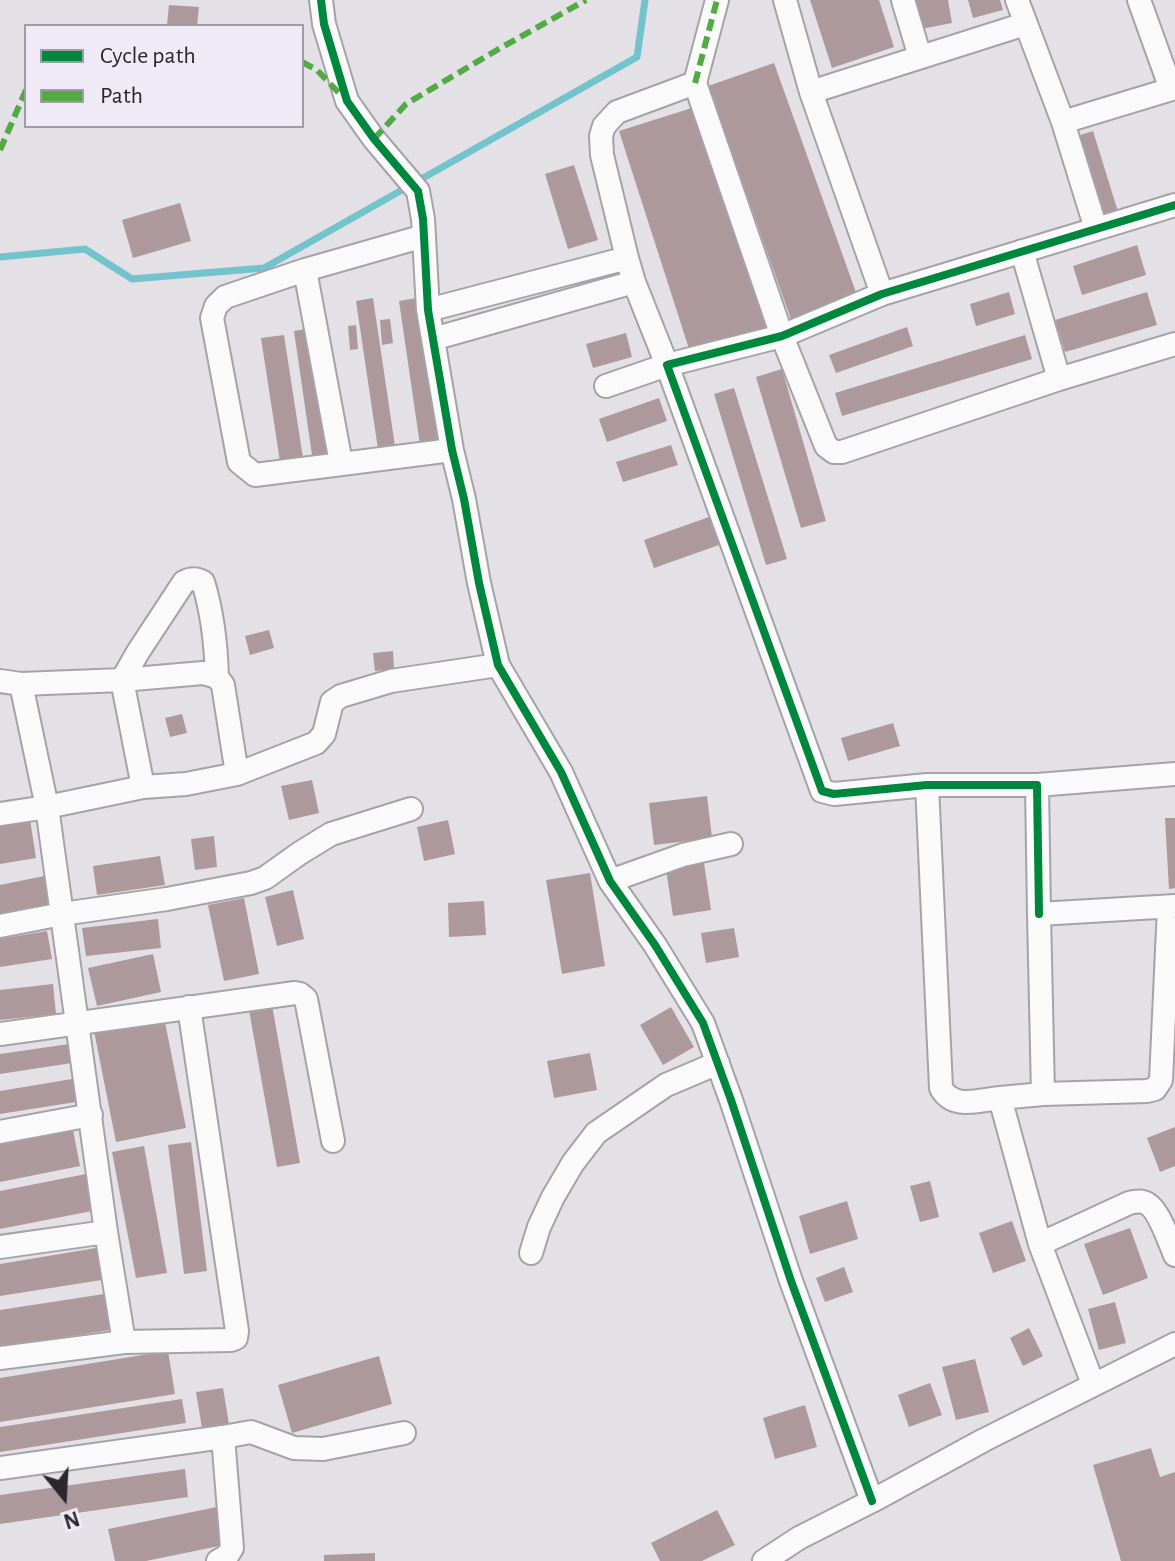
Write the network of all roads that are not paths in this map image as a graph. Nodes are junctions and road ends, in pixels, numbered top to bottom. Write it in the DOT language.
graph roads {
  1 [pos="321,0"];
  2 [pos="717,0"];
  3 [pos="785,0"];
  4 [pos="903,0"];
  5 [pos="1017,0"];
  6 [pos="1139,0"];
  7 [pos="1025,24"];
  8 [pos="920,57"];
  9 [pos="695,83"];
  10 [pos="1173,89"];
  11 [pos="811,92"];
  12 [pos="1063,122"];
  13 [pos="1175,205"];
  14 [pos="1096,229"];
  15 [pos="424,236"];
  16 [pos="1022,251"];
  17 [pos="627,258"];
  18 [pos="305,270"];
  19 [pos="634,282"];
  20 [pos="882,294"];
  21 [pos="428,310"];
  22 [pos="782,336"];
  23 [pos="433,339"];
  24 [pos="1175,344"];
  25 [pos="667,365"];
  26 [pos="1059,379"];
  27 [pos="606,386"];
  28 [pos="452,450"];
  29 [pos="341,463"];
  30 [pos="498,665"];
  31 [pos="217,677"];
  32 [pos="122,680"];
  33 [pos="10,682"];
  34 [pos="237,774"];
  35 [pos="1175,774"];
  36 [pos="927,785"];
  37 [pos="1037,785"];
  38 [pos="143,787"];
  39 [pos="47,807"];
  40 [pos="411,809"];
  41 [pos="0,814"];
  42 [pos="731,844"];
  43 [pos="610,881"];
  44 [pos="1172,907"];
  45 [pos="62,914"];
  46 [pos="1039,914"];
  47 [pos="0,926"];
  48 [pos="189,1007"];
  49 [pos="77,1023"];
  50 [pos="0,1034"];
  51 [pos="718,1063"];
  52 [pos="1043,1094"];
  53 [pos="1000,1098"];
  54 [pos="91,1115"];
  55 [pos="0,1132"];
  56 [pos="333,1141"];
  57 [pos="106,1232"];
  58 [pos="1040,1244"];
  59 [pos="0,1247"];
  60 [pos="531,1253"];
  61 [pos="1175,1255"];
  62 [pos="124,1342"];
  63 [pos="1175,1344"];
  64 [pos="0,1358"];
  65 [pos="1093,1384"];
  66 [pos="404,1433"];
  67 [pos="223,1437"];
  68 [pos="0,1468"];
  69 [pos="872,1501"];
  70 [pos="218,1561"];
  71 [pos="764,1561"];
  1 -- 15 [label="street"];
  2 -- 9 [label="street"];
  3 -- 11 [label="street"];
  4 -- 8 [label="street"];
  5 -- 7 [label="street"];
  6 -- 10 [label="street"];
  7 -- 8 [label="street"];
  7 -- 12 [label="street"];
  8 -- 11 [label="street"];
  9 -- 17 [label="street"];
  9 -- 22 [label="street"];
  10 -- 12 [label="street"];
  11 -- 20 [label="street"];
  12 -- 14 [label="street"];
  13 -- 14 [label="street"];
  14 -- 16 [label="street"];
  15 -- 18 [label="street"];
  15 -- 21 [label="street"];
  16 -- 20 [label="street"];
  16 -- 26 [label="street"];
  17 -- 19 [label="street"];
  17 -- 21 [label="street"];
  18 -- 29 [label="street"];
  18 -- 29 [label="street"];
  19 -- 23 [label="street"];
  19 -- 25 [label="street"];
  20 -- 22 [label="street"];
  21 -- 23 [label="street"];
  22 -- 25 [label="street"];
  22 -- 26 [label="street"];
  23 -- 28 [label="street"];
  24 -- 26 [label="street"];
  25 -- 27 [label="street"];
  25 -- 36 [label="street"];
  28 -- 29 [label="street"];
  28 -- 30 [label="street"];
  30 -- 34 [label="street"];
  30 -- 43 [label="street"];
  31 -- 32 [label="street"];
  31 -- 32 [label="street"];
  31 -- 34 [label="street"];
  32 -- 33 [label="street"];
  32 -- 38 [label="street"];
  33 -- 39 [label="street"];
  34 -- 38 [label="street"];
  35 -- 37 [label="street"];
  36 -- 37 [label="street"];
  36 -- 53 [label="street"];
  37 -- 46 [label="street"];
  38 -- 39 [label="street"];
  39 -- 41 [label="street"];
  39 -- 45 [label="street"];
  40 -- 45 [label="street"];
  42 -- 43 [label="street"];
  43 -- 51 [label="street"];
  44 -- 46 [label="street"];
  44 -- 52 [label="street"];
  45 -- 47 [label="street"];
  45 -- 49 [label="street"];
  46 -- 52 [label="street"];
  48 -- 49 [label="street"];
  48 -- 56 [label="street"];
  48 -- 62 [label="street"];
  49 -- 50 [label="street"];
  49 -- 54 [label="street"];
  51 -- 60 [label="street"];
  51 -- 69 [label="street"];
  52 -- 53 [label="street"];
  53 -- 58 [label="street"];
  54 -- 55 [label="street"];
  54 -- 57 [label="street"];
  57 -- 59 [label="street"];
  57 -- 62 [label="street"];
  58 -- 61 [label="street"];
  58 -- 65 [label="street"];
  62 -- 64 [label="street"];
  63 -- 65 [label="street"];
  65 -- 69 [label="street"];
  66 -- 67 [label="street"];
  67 -- 68 [label="street"];
  67 -- 70 [label="street"];
  69 -- 71 [label="street"];
}
